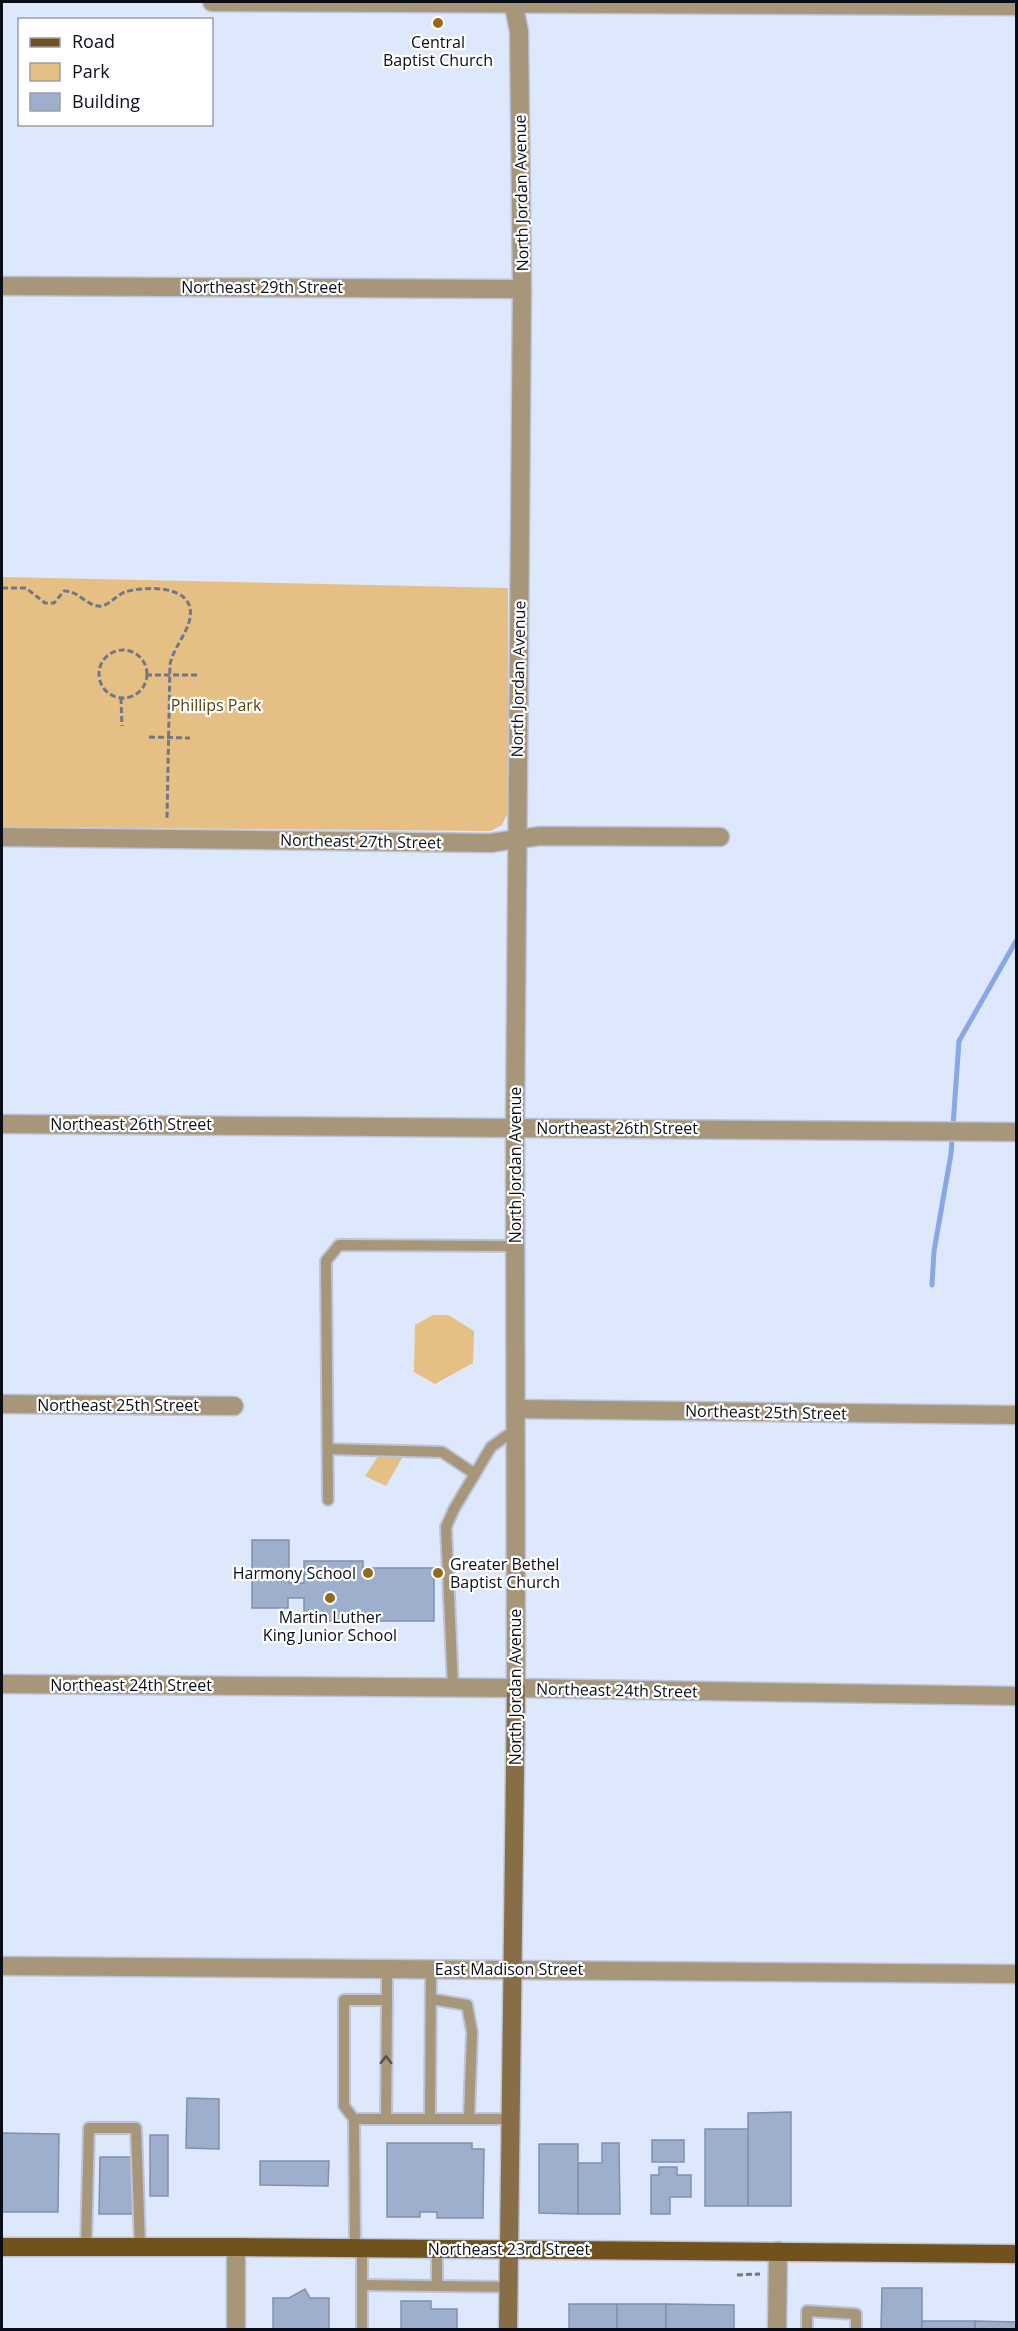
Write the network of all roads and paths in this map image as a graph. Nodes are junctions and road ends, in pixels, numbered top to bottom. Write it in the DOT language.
graph roads {
  1 [pos="212,2"];
  2 [pos="513,2"];
  3 [pos="1017,6"];
  4 [pos="2,286"];
  5 [pos="522,289"];
  6 [pos="2,588"];
  7 [pos="146,675"];
  8 [pos="170,675"];
  9 [pos="200,675"];
  10 [pos="121,698"];
  11 [pos="122,726"];
  12 [pos="149,737"];
  13 [pos="169,737"];
  14 [pos="190,738"];
  15 [pos="2,837"];
  16 [pos="720,837"];
  17 [pos="167,839"];
  18 [pos="516,839"];
  19 [pos="2,1124"];
  20 [pos="515,1127"];
  21 [pos="1017,1131"];
  22 [pos="515,1246"];
  23 [pos="2,1404"];
  24 [pos="234,1406"];
  25 [pos="516,1409"];
  26 [pos="1017,1415"];
  27 [pos="516,1430"];
  28 [pos="328,1449"];
  29 [pos="475,1474"];
  30 [pos="328,1500"];
  31 [pos="2,1684"];
  32 [pos="453,1688"];
  33 [pos="516,1688"];
  34 [pos="1017,1696"];
  35 [pos="2,1966"];
  36 [pos="387,1968"];
  37 [pos="431,1969"];
  38 [pos="512,1969"];
  39 [pos="1017,1974"];
  40 [pos="431,1999"];
  41 [pos="387,2000"];
  42 [pos="354,2119"];
  43 [pos="386,2119"];
  44 [pos="430,2119"];
  45 [pos="470,2119"];
  46 [pos="510,2119"];
  47 [pos="86,2246"];
  48 [pos="2,2247"];
  49 [pos="140,2247"];
  50 [pos="236,2247"];
  51 [pos="358,2248"];
  52 [pos="437,2249"];
  53 [pos="509,2250"];
  54 [pos="778,2251"];
  55 [pos="1017,2254"];
  56 [pos="362,2285"];
  57 [pos="437,2286"];
  58 [pos="509,2287"];
  59 [pos="236,2330"];
  60 [pos="363,2330"];
  61 [pos="508,2330"];
  62 [pos="777,2330"];
  63 [pos="807,2330"];
  64 [pos="856,2330"];
  1 -- 2 [label="street"];
  2 -- 3 [label="street"];
  2 -- 5 [label="street, North Jordan Avenue"];
  4 -- 5 [label="street, Northeast 29th Street"];
  5 -- 18 [label="street, North Jordan Avenue"];
  6 -- 8 [label="path"];
  7 -- 8 [label="path"];
  7 -- 10 [label="path"];
  7 -- 10 [label="path"];
  8 -- 9 [label="path"];
  8 -- 13 [label="path"];
  10 -- 11 [label="path"];
  12 -- 13 [label="path"];
  13 -- 14 [label="path"];
  13 -- 17 [label="path"];
  15 -- 17 [label="street, Northeast 27th Street"];
  16 -- 18 [label="street, Northeast 27th Street"];
  17 -- 18 [label="street, Northeast 27th Street"];
  18 -- 20 [label="street, North Jordan Avenue"];
  19 -- 20 [label="street, Northeast 26th Street"];
  20 -- 21 [label="street, Northeast 26th Street"];
  20 -- 22 [label="street, North Jordan Avenue"];
  22 -- 25 [label="street, North Jordan Avenue"];
  22 -- 28 [label="lane"];
  23 -- 24 [label="street, Northeast 25th Street"];
  25 -- 26 [label="street, Northeast 25th Street"];
  25 -- 27 [label="street, North Jordan Avenue"];
  27 -- 29 [label="lane"];
  27 -- 33 [label="street, North Jordan Avenue"];
  28 -- 29 [label="lane"];
  28 -- 30 [label="lane"];
  29 -- 32 [label="lane"];
  31 -- 32 [label="street, Northeast 24th Street"];
  32 -- 33 [label="street, Northeast 24th Street"];
  33 -- 34 [label="street, Northeast 24th Street"];
  33 -- 38 [label="street, North Jordan Avenue"];
  35 -- 36 [label="street, East Madison Street"];
  36 -- 37 [label="street, East Madison Street"];
  36 -- 41 [label="lane"];
  37 -- 38 [label="street, East Madison Street"];
  37 -- 40 [label="lane"];
  38 -- 39 [label="street, East Madison Street"];
  38 -- 46 [label="street, North Jordan Avenue"];
  40 -- 44 [label="lane"];
  40 -- 45 [label="lane"];
  41 -- 42 [label="lane"];
  43 -- 41 [label="lane, one-way"];
  42 -- 43 [label="lane"];
  42 -- 51 [label="lane"];
  43 -- 44 [label="lane"];
  44 -- 45 [label="lane"];
  45 -- 46 [label="lane"];
  46 -- 53 [label="street, North Jordan Avenue"];
  47 -- 48 [label="main road, Northeast 23rd Street"];
  47 -- 49 [label="main road, Northeast 23rd Street"];
  47 -- 49 [label="lane"];
  49 -- 50 [label="main road, Northeast 23rd Street"];
  50 -- 51 [label="main road, Northeast 23rd Street"];
  50 -- 59 [label="street"];
  51 -- 52 [label="main road, Northeast 23rd Street"];
  51 -- 56 [label="lane"];
  52 -- 53 [label="main road, Northeast 23rd Street"];
  52 -- 57 [label="lane"];
  53 -- 54 [label="main road, Northeast 23rd Street"];
  53 -- 58 [label="street, North Jordan Avenue"];
  54 -- 55 [label="main road, Northeast 23rd Street"];
  54 -- 62 [label="street"];
  56 -- 57 [label="lane"];
  56 -- 60 [label="lane"];
  57 -- 58 [label="lane"];
  58 -- 61 [label="street, North Jordan Avenue"];
  63 -- 64 [label="lane"];
}
